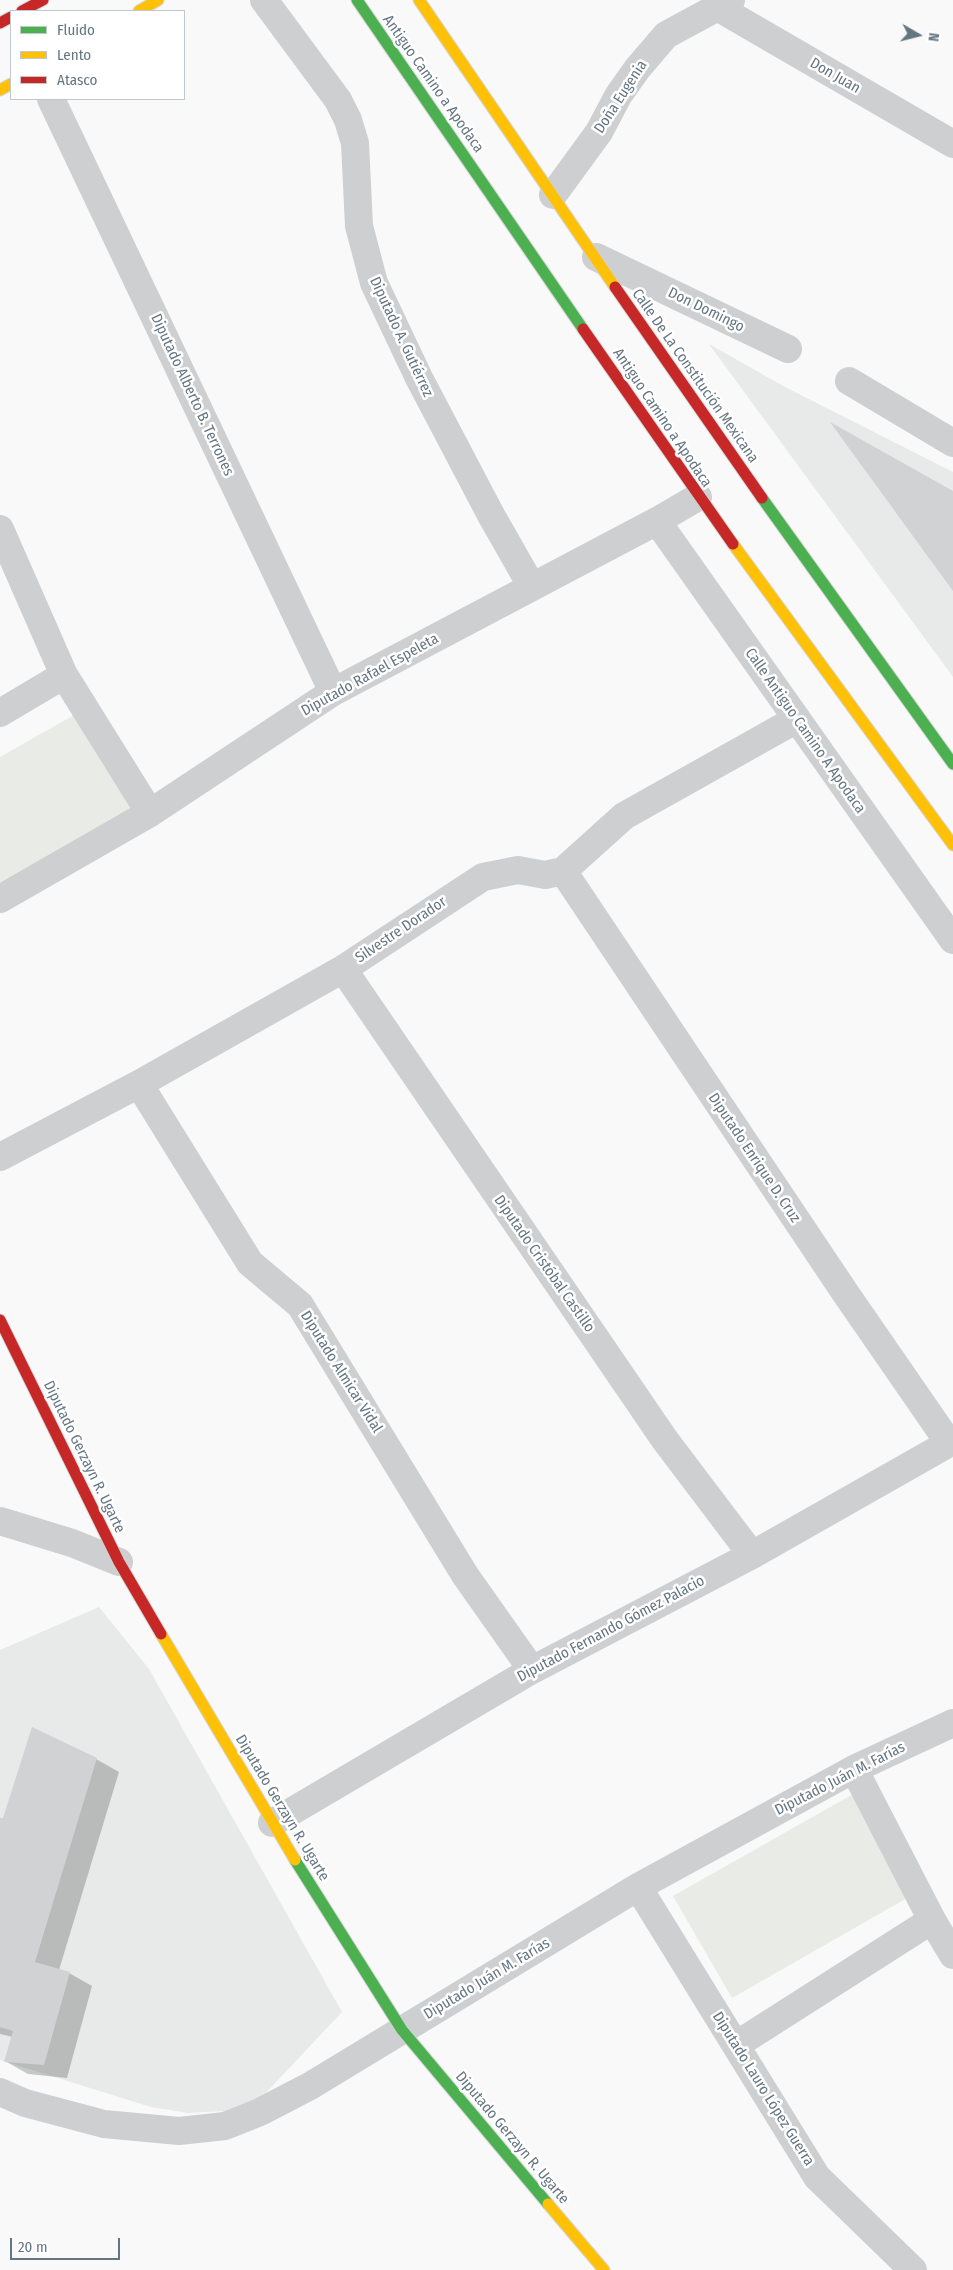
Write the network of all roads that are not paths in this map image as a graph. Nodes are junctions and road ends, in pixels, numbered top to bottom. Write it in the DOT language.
graph roads {
  1 [pos="158,0"];
  2 [pos="264,0"];
  3 [pos="357,0"];
  4 [pos="419,0"];
  5 [pos="724,4"];
  6 [pos="141,10"];
  7 [pos="51,100"];
  8 [pos="953,144"];
  9 [pos="553,195"];
  10 [pos="596,257"];
  11 [pos="788,349"];
  12 [pos="849,381"];
  13 [pos="953,443"];
  14 [pos="698,497"];
  15 [pos="657,521"];
  16 [pos="0,529"];
  17 [pos="532,587"];
  18 [pos="64,675"];
  19 [pos="333,692"];
  20 [pos="0,713"];
  21 [pos="797,719"];
  22 [pos="953,764"];
  23 [pos="150,813"];
  24 [pos="953,846"];
  25 [pos="563,871"];
  26 [pos="0,900"];
  27 [pos="953,940"];
  28 [pos="343,969"];
  29 [pos="140,1084"];
  30 [pos="0,1157"];
  31 [pos="0,1320"];
  32 [pos="951,1442"];
  33 [pos="0,1521"];
  34 [pos="752,1554"];
  35 [pos="119,1562"];
  36 [pos="532,1670"];
  37 [pos="953,1723"];
  38 [pos="854,1769"];
  39 [pos="272,1823"];
  40 [pos="638,1888"];
  41 [pos="932,1920"];
  42 [pos="953,1956"];
  43 [pos="402,2030"];
  44 [pos="736,2045"];
  45 [pos="0,2092"];
  46 [pos="604,2270"];
  47 [pos="913,2270"];
  1 -- 6 [label="street"];
  2 -- 17 [label="street, Diputado A. Gutiérrez"];
  3 -- 14 [label="street, Antiguo Camino a Apodaca"];
  4 -- 9 [label="street, Calle De La Constitución Mexicana"];
  5 -- 8 [label="street, Don Juan"];
  5 -- 9 [label="street, Doña Eugenia"];
  7 -- 19 [label="street, Diputado Alberto B. Terrones"];
  9 -- 10 [label="street, Calle De La Constitución Mexicana"];
  10 -- 11 [label="street, Don Domingo"];
  10 -- 22 [label="street, Calle De La Constitución Mexicana"];
  12 -- 13 [label="street"];
  14 -- 15 [label="street, Diputado Rafael Espeleta"];
  14 -- 24 [label="street, Antiguo Camino a Apodaca"];
  15 -- 17 [label="street, Diputado Rafael Espeleta"];
  15 -- 21 [label="street, Calle Antiguo Camino A Apodaca"];
  16 -- 18 [label="street"];
  17 -- 19 [label="street, Diputado Rafael Espeleta"];
  18 -- 20 [label="street"];
  18 -- 23 [label="street"];
  19 -- 23 [label="street, Diputado Rafael Espeleta"];
  21 -- 25 [label="street"];
  21 -- 27 [label="street, Calle Antiguo Camino A Apodaca"];
  23 -- 26 [label="street, Diputado Rafael Espeleta"];
  25 -- 28 [label="street, Silvestre Dorador"];
  25 -- 32 [label="street, Diputado Enrique D. Cruz"];
  28 -- 29 [label="street, Silvestre Dorador"];
  28 -- 34 [label="street, Diputado Cristóbal Castillo"];
  29 -- 30 [label="street, Silvestre Dorador"];
  29 -- 36 [label="street, Diputado Almicar Vidal"];
  31 -- 35 [label="street, Diputado Gerzayn R. Ugarte"];
  32 -- 34 [label="street, Diputado Fernando Gómez Palacio"];
  33 -- 35 [label="street"];
  34 -- 36 [label="street, Diputado Fernando Gómez Palacio"];
  35 -- 39 [label="street, Diputado Gerzayn R. Ugarte"];
  36 -- 39 [label="street, Diputado Fernando Gómez Palacio"];
  37 -- 38 [label="street, Diputado Juán M. Farías"];
  38 -- 40 [label="street, Diputado Juán M. Farías"];
  38 -- 41 [label="street"];
  39 -- 43 [label="street, Diputado Gerzayn R. Ugarte"];
  40 -- 43 [label="street, Diputado Juán M. Farías"];
  40 -- 44 [label="street, Diputado Lauro López Guerra"];
  41 -- 42 [label="street"];
  41 -- 44 [label="street"];
  43 -- 45 [label="street, Diputado Juán M. Farías"];
  43 -- 46 [label="street, Diputado Gerzayn R. Ugarte"];
  44 -- 47 [label="street, Diputado Lauro López Guerra"];
}
